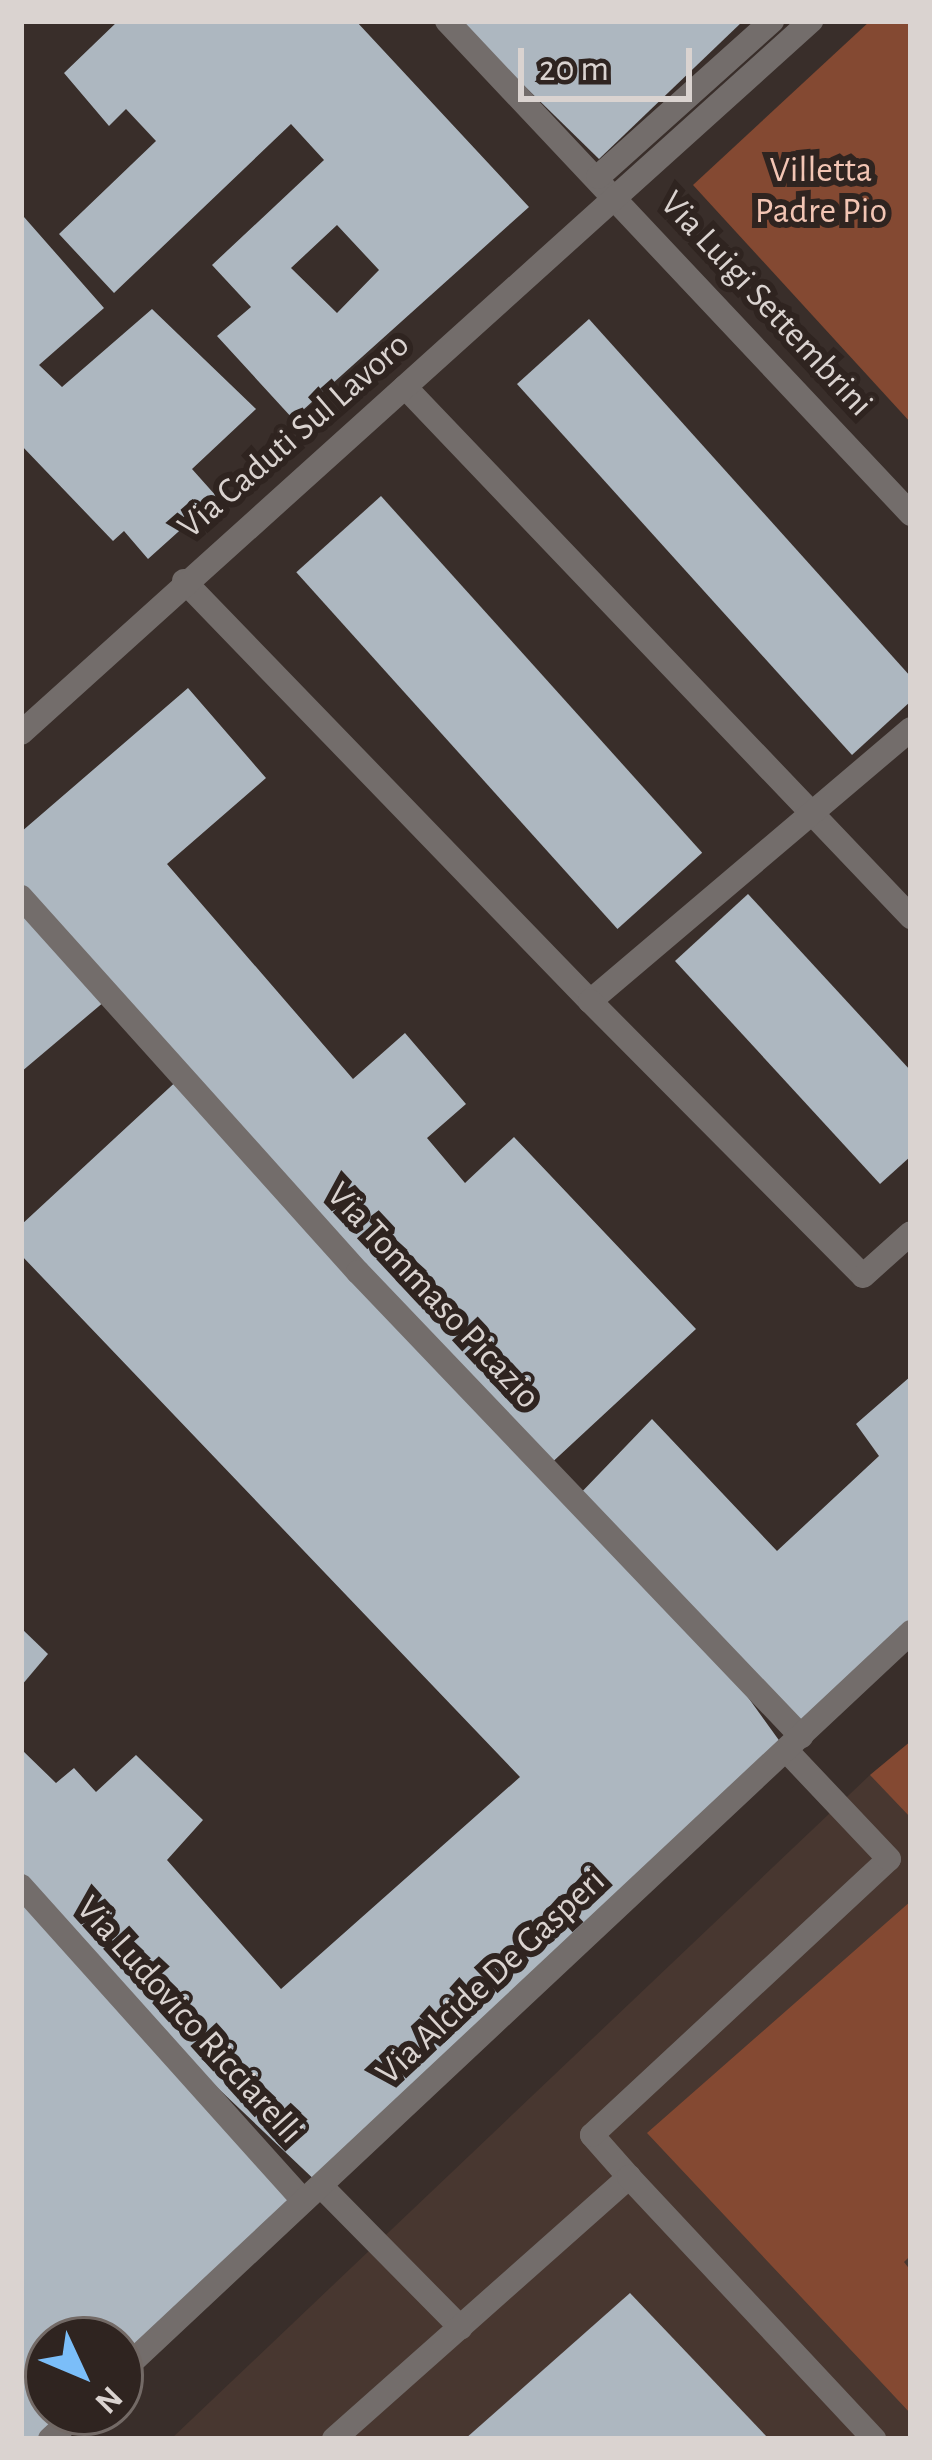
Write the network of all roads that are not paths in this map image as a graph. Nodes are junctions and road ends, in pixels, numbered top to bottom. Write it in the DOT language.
graph roads {
  1 [pos="447,21"];
  2 [pos="772,21"];
  3 [pos="812,21"];
  4 [pos="598,177"];
  5 [pos="617,197"];
  6 [pos="405,387"];
  7 [pos="911,514"];
  8 [pos="184,581"];
  9 [pos="911,729"];
  10 [pos="21,733"];
  11 [pos="815,811"];
  12 [pos="21,897"];
  13 [pos="911,917"];
  14 [pos="590,1001"];
  15 [pos="911,1233"];
  16 [pos="911,1632"];
  17 [pos="794,1743"];
  18 [pos="21,1886"];
  19 [pos="629,2176"];
  20 [pos="313,2193"];
  21 [pos="461,2328"];
  22 [pos="144,2351"];
  23 [pos="334,2439"];
  24 [pos="874,2439"];
  1 -- 4 [label="street, Via Luigi Settembrini"];
  2 -- 4 [label="street"];
  3 -- 5 [label="street, Via Caduti Sul Lavoro"];
  4 -- 5 [label="street, Via Luigi Settembrini"];
  5 -- 6 [label="street, Via Caduti Sul Lavoro"];
  5 -- 7 [label="street, Via Luigi Settembrini"];
  6 -- 8 [label="street, Via Caduti Sul Lavoro"];
  6 -- 11 [label="street"];
  8 -- 10 [label="street, Via Caduti Sul Lavoro"];
  8 -- 14 [label="street"];
  9 -- 11 [label="street"];
  11 -- 13 [label="street"];
  11 -- 14 [label="street"];
  12 -- 17 [label="street, Via Tommaso Picazio"];
  14 -- 15 [label="street"];
  16 -- 17 [label="street, Via Alcide De Gasperi"];
  17 -- 19 [label="street, Via Tommaso Picazio"];
  17 -- 20 [label="street, Via Alcide De Gasperi"];
  18 -- 20 [label="street, Via Ludovico Ricciarelli"];
  19 -- 21 [label="street"];
  19 -- 24 [label="street"];
  20 -- 21 [label="street, Via Ludovico Ricciarelli"];
  20 -- 22 [label="street, Via Alcide De Gasperi"];
  21 -- 23 [label="street"];
}
